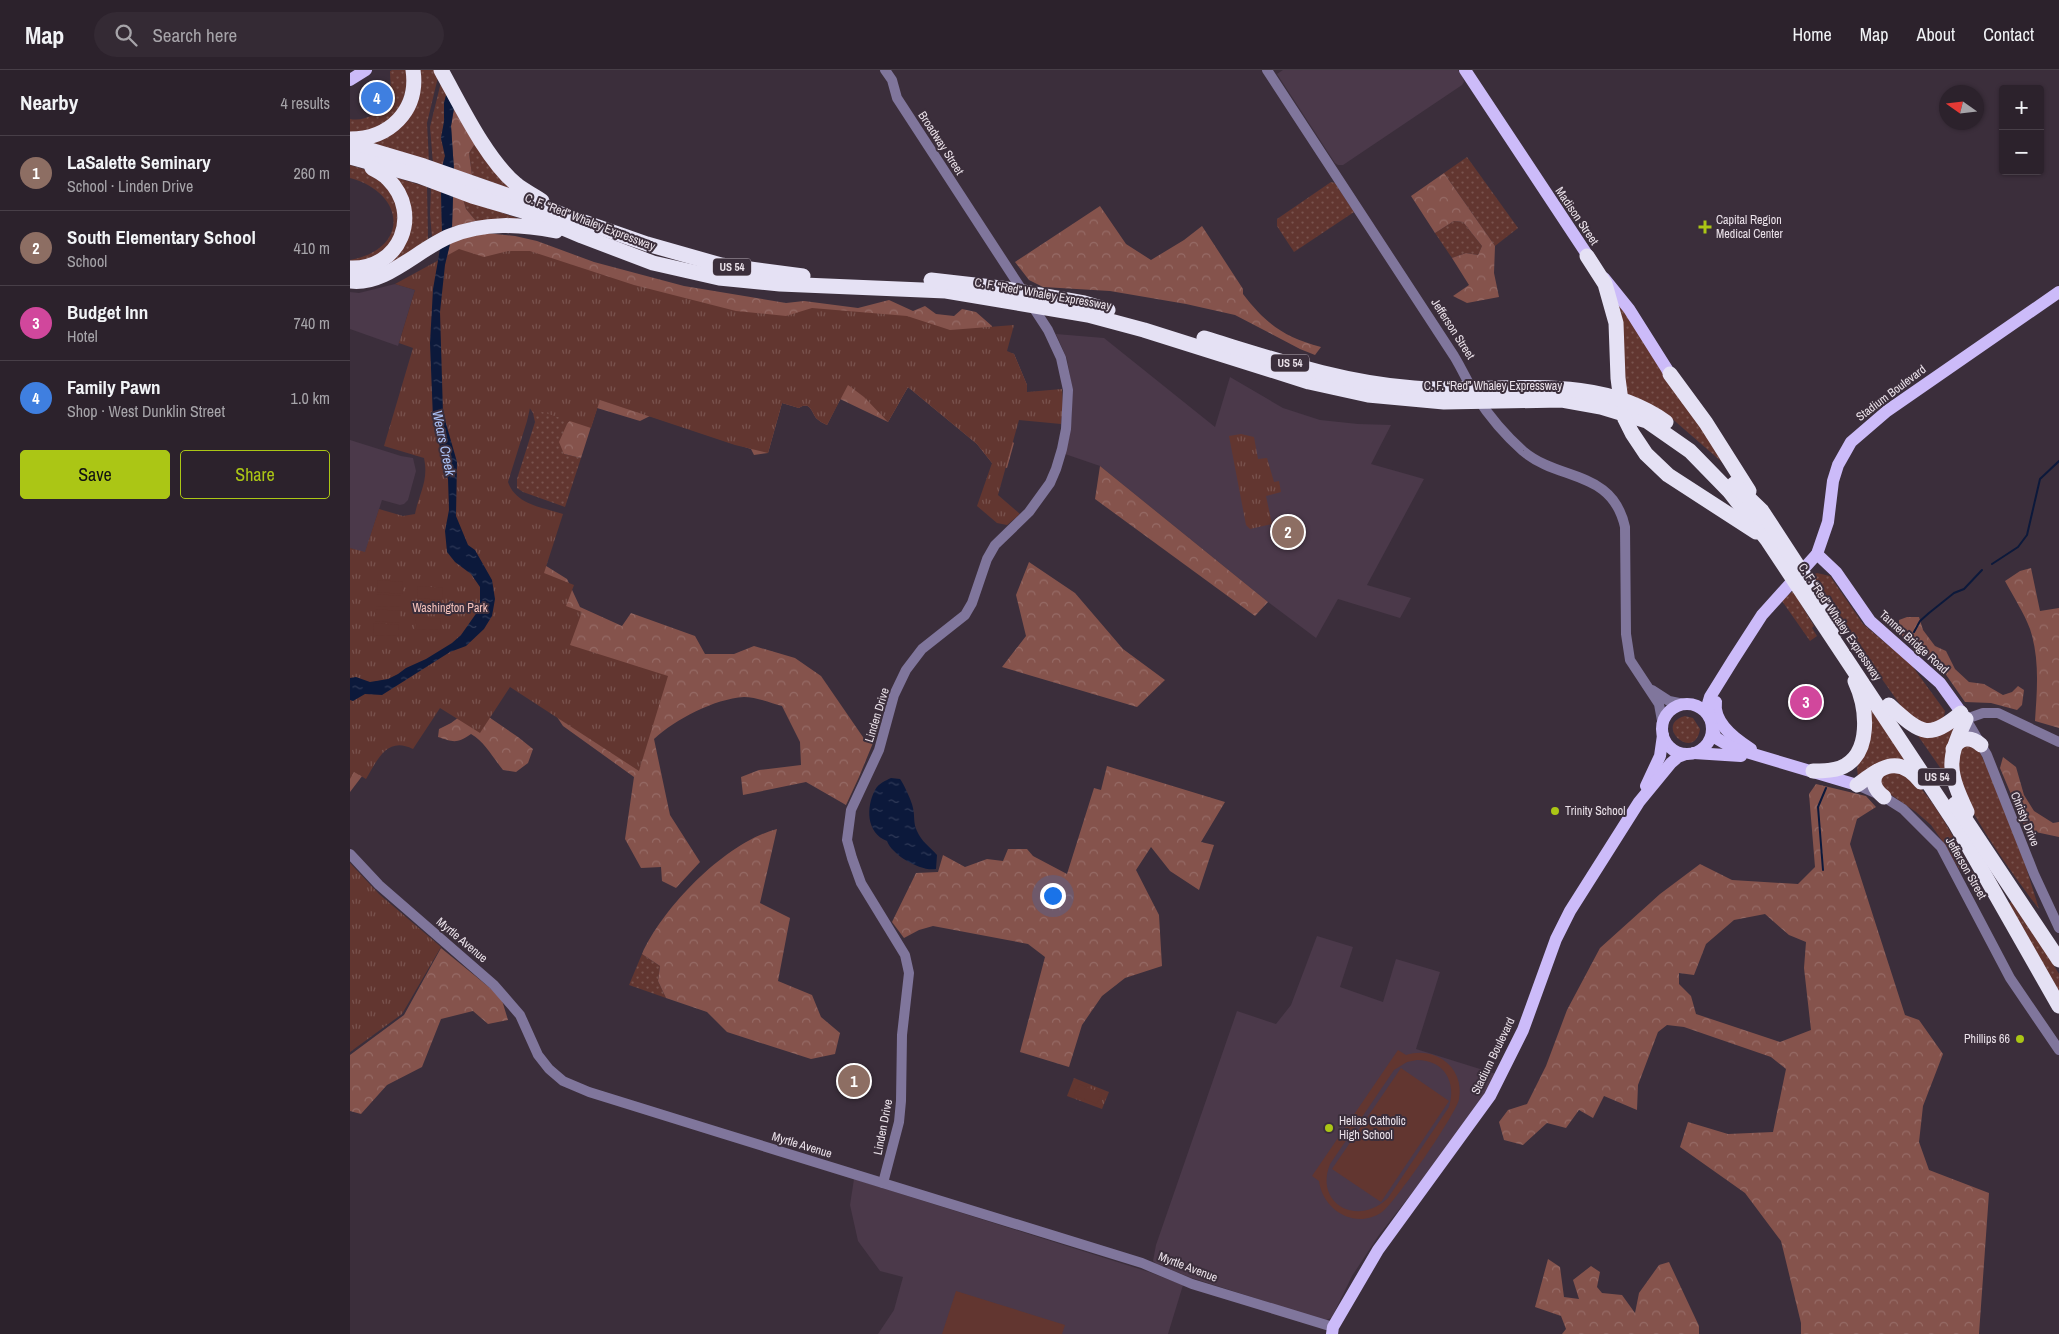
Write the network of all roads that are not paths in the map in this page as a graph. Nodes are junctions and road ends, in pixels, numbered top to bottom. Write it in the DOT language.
graph roads {
  1 [pos="413,70"];
  2 [pos="441,70"];
  3 [pos="885,70"];
  4 [pos="1267,70"];
  5 [pos="1466,70"];
  6 [pos="350,139"];
  7 [pos="350,144"];
  8 [pos="355,159"];
  9 [pos="422,171"];
  10 [pos="474,190"];
  11 [pos="566,215"];
  12 [pos="582,236"];
  13 [pos="1587,256"];
  14 [pos="350,268"];
  15 [pos="350,281"];
  16 [pos="2059,292"];
  17 [pos="1004,295"];
  18 [pos="1028,298"];
  19 [pos="1060,305"];
  20 [pos="1670,374"];
  21 [pos="1762,512"];
  22 [pos="1768,541"];
  23 [pos="1783,554"];
  24 [pos="1817,554"];
  25 [pos="1810,596"];
  26 [pos="1841,650"];
  27 [pos="1733,660"];
  28 [pos="1726,672"];
  29 [pos="1646,685"];
  30 [pos="1688,705"];
  31 [pos="1889,705"];
  32 [pos="1964,716"];
  33 [pos="1711,724"];
  34 [pos="1663,730"];
  35 [pos="2059,742"];
  36 [pos="1981,745"];
  37 [pos="1952,750"];
  38 [pos="1859,752"];
  39 [pos="1690,753"];
  40 [pos="1763,758"];
  41 [pos="1878,771"];
  42 [pos="1813,772"];
  43 [pos="1856,785"];
  44 [pos="1884,797"];
  45 [pos="1639,802"];
  46 [pos="1956,823"];
  47 [pos="1986,850"];
  48 [pos="350,854"];
  49 [pos="2059,928"];
  50 [pos="2059,960"];
  51 [pos="2059,1006"];
  52 [pos="2059,1050"];
  53 [pos="882,1183"];
  54 [pos="1332,1330"];
  1 -- 6 [label="highway"];
  2 -- 11 [label="highway"];
  3 -- 18 [label="street, Broadway Street"];
  4 -- 29 [label="street, Jefferson Street"];
  5 -- 13 [label="main road, Madison Street"];
  7 -- 9 [label="highway, C. F. “Red” Whaley Expressway / US 54"];
  8 -- 9 [label="highway, C. F. “Red” Whaley Expressway / US 54"];
  8 -- 14 [label="highway"];
  9 -- 10 [label="highway, C. F. “Red” Whaley Expressway / US 54"];
  10 -- 11 [label="highway, C. F. “Red” Whaley Expressway / US 54"];
  10 -- 12 [label="highway, C. F. “Red” Whaley Expressway / US 54"];
  11 -- 17 [label="highway, C. F. “Red” Whaley Expressway / US 54"];
  12 -- 15 [label="highway"];
  12 -- 17 [label="highway, C. F. “Red” Whaley Expressway / US 54"];
  13 -- 20 [label="main road, Madison Street"];
  13 -- 22 [label="highway"];
  16 -- 24 [label="main road, Stadium Boulevard"];
  17 -- 19 [label="highway, C. F. “Red” Whaley Expressway / US 54"];
  18 -- 53 [label="street, Linden Drive"];
  19 -- 21 [label="highway, C. F. “Red” Whaley Expressway / US 54"];
  19 -- 22 [label="highway, C. F. “Red” Whaley Expressway / US 54"];
  20 -- 21 [label="highway"];
  21 -- 23 [label="highway, C. F. “Red” Whaley Expressway / US 54"];
  22 -- 23 [label="highway, C. F. “Red” Whaley Expressway / US 54"];
  23 -- 25 [label="highway, C. F. “Red” Whaley Expressway / US 54"];
  24 -- 27 [label="main road, Stadium Boulevard"];
  24 -- 32 [label="main road, Tanner Bridge Road"];
  25 -- 26 [label="highway, C. F. “Red” Whaley Expressway / US 54"];
  25 -- 31 [label="highway, C. F. “Red” Whaley Expressway / US 54"];
  26 -- 38 [label="highway"];
  26 -- 46 [label="highway, C. F. “Red” Whaley Expressway / US 54"];
  27 -- 28 [label="main road"];
  27 -- 30 [label="main road"];
  28 -- 33 [label="main road"];
  28 -- 40 [label="main road"];
  29 -- 30 [label="street"];
  29 -- 34 [label="street, Jefferson Street"];
  30 -- 33 [label="main road"];
  30 -- 34 [label="main road"];
  31 -- 32 [label="highway"];
  31 -- 47 [label="highway, C. F. “Red” Whaley Expressway / US 54"];
  32 -- 35 [label="street"];
  32 -- 36 [label="street, Christy Drive"];
  32 -- 37 [label="highway"];
  33 -- 39 [label="main road"];
  33 -- 40 [label="main road"];
  34 -- 39 [label="main road"];
  34 -- 45 [label="main road"];
  36 -- 37 [label="highway"];
  36 -- 49 [label="street, Christy Drive"];
  37 -- 47 [label="highway"];
  38 -- 42 [label="highway"];
  38 -- 43 [label="highway"];
  39 -- 40 [label="main road"];
  39 -- 45 [label="main road"];
  40 -- 42 [label="main road, Jefferson Street"];
  41 -- 43 [label="highway"];
  41 -- 44 [label="highway"];
  41 -- 46 [label="highway"];
  42 -- 43 [label="main road, Jefferson Street"];
  43 -- 44 [label="street, Jefferson Street"];
  44 -- 52 [label="street, Jefferson Street"];
  45 -- 54 [label="main road, Stadium Boulevard"];
  46 -- 51 [label="highway, C. F. “Red” Whaley Expressway / US 54"];
  47 -- 50 [label="highway, C. F. “Red” Whaley Expressway / US 54"];
  48 -- 53 [label="street, Myrtle Avenue"];
  53 -- 54 [label="street, Myrtle Avenue"];
}
